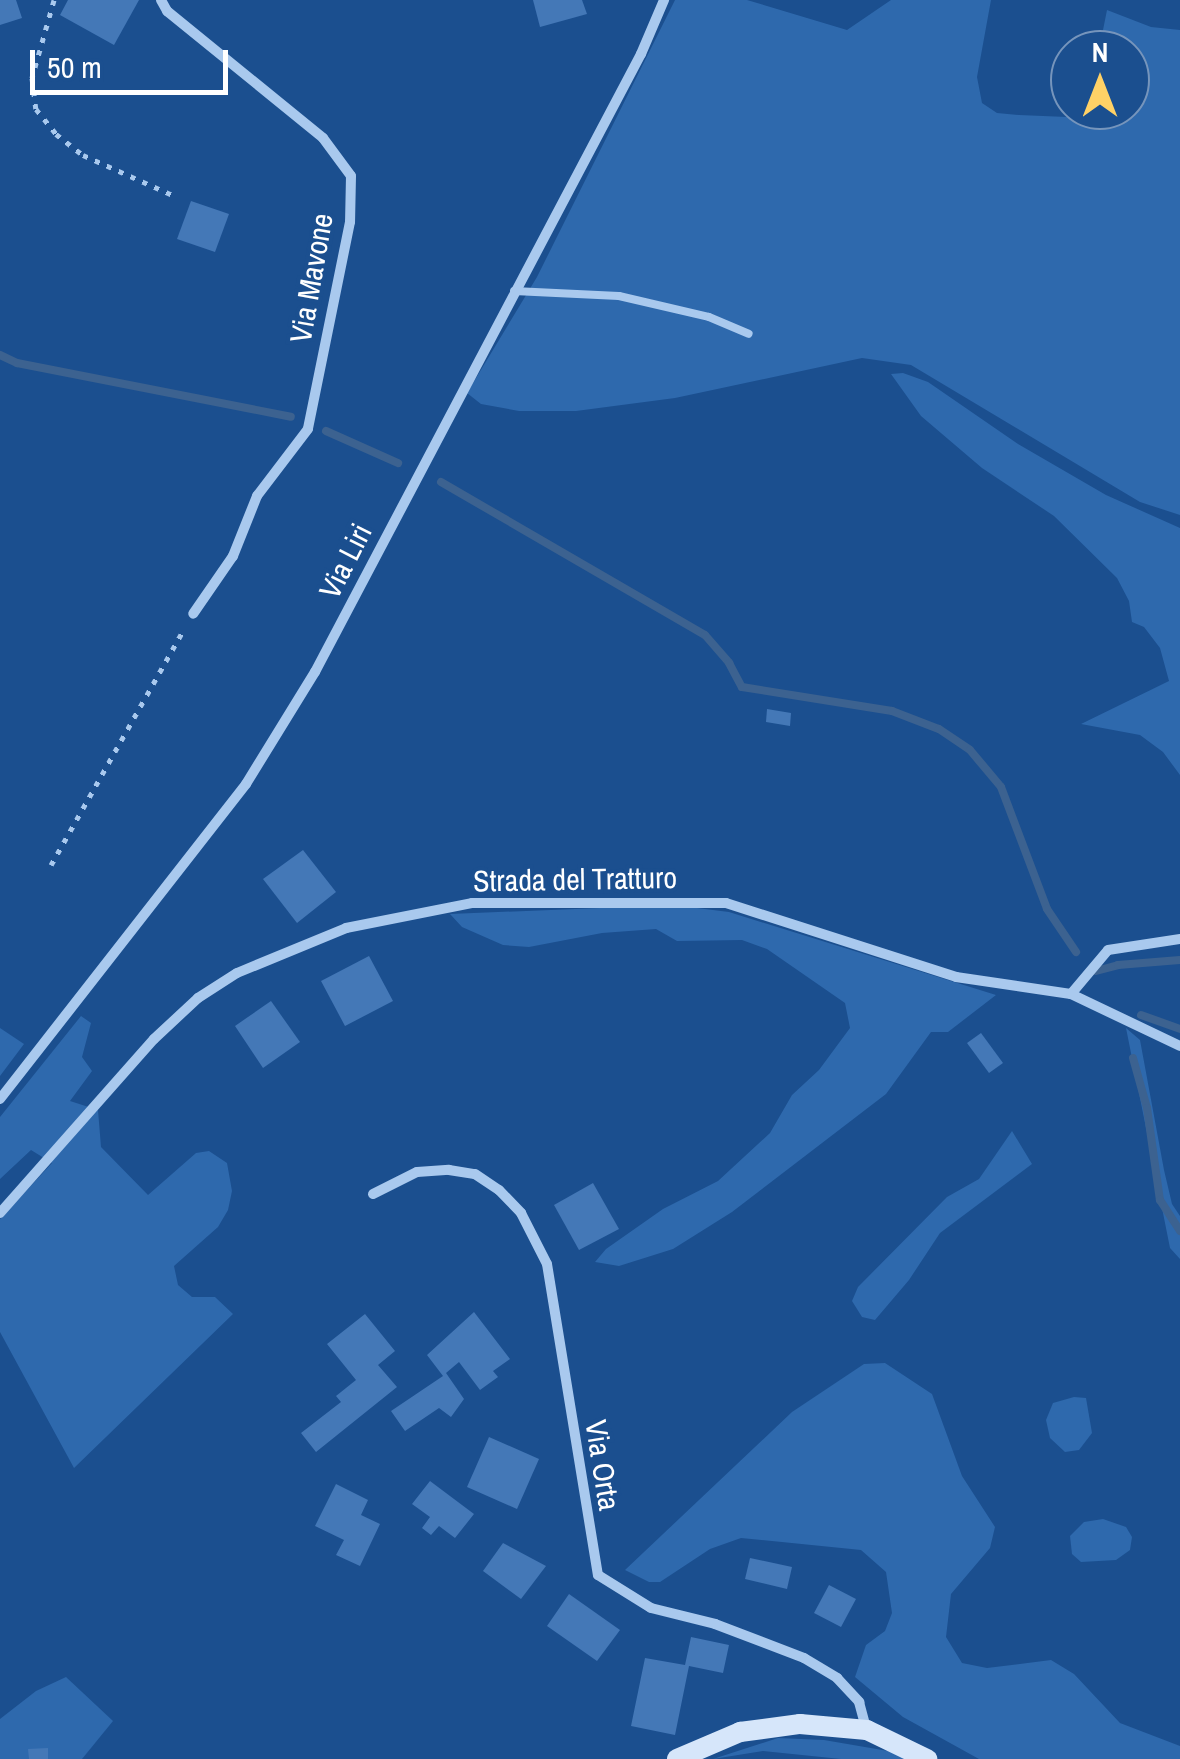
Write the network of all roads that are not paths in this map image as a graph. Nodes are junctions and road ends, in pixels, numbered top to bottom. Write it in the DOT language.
graph roads {
  1 [pos="161,0"];
  2 [pos="664,0"];
  3 [pos="514,291"];
  4 [pos="749,334"];
  5 [pos="193,614"];
  6 [pos="1180,939"];
  7 [pos="1071,994"];
  8 [pos="1180,1046"];
  9 [pos="0,1099"];
  10 [pos="373,1194"];
  11 [pos="0,1213"];
  12 [pos="866,1730"];
  13 [pos="678,1759"];
  14 [pos="927,1759"];
  1 -- 5 [label="street, Via Mavone"];
  2 -- 3 [label="street, Via Liri"];
  3 -- 4 [label="lane"];
  3 -- 9 [label="street, Via Liri"];
  6 -- 7 [label="street"];
  7 -- 8 [label="street, Strada del Tratturo"];
  7 -- 11 [label="street, Strada del Tratturo"];
  10 -- 12 [label="street, Via Orta"];
  12 -- 13 [label="main road"];
  12 -- 14 [label="main road"];
}
